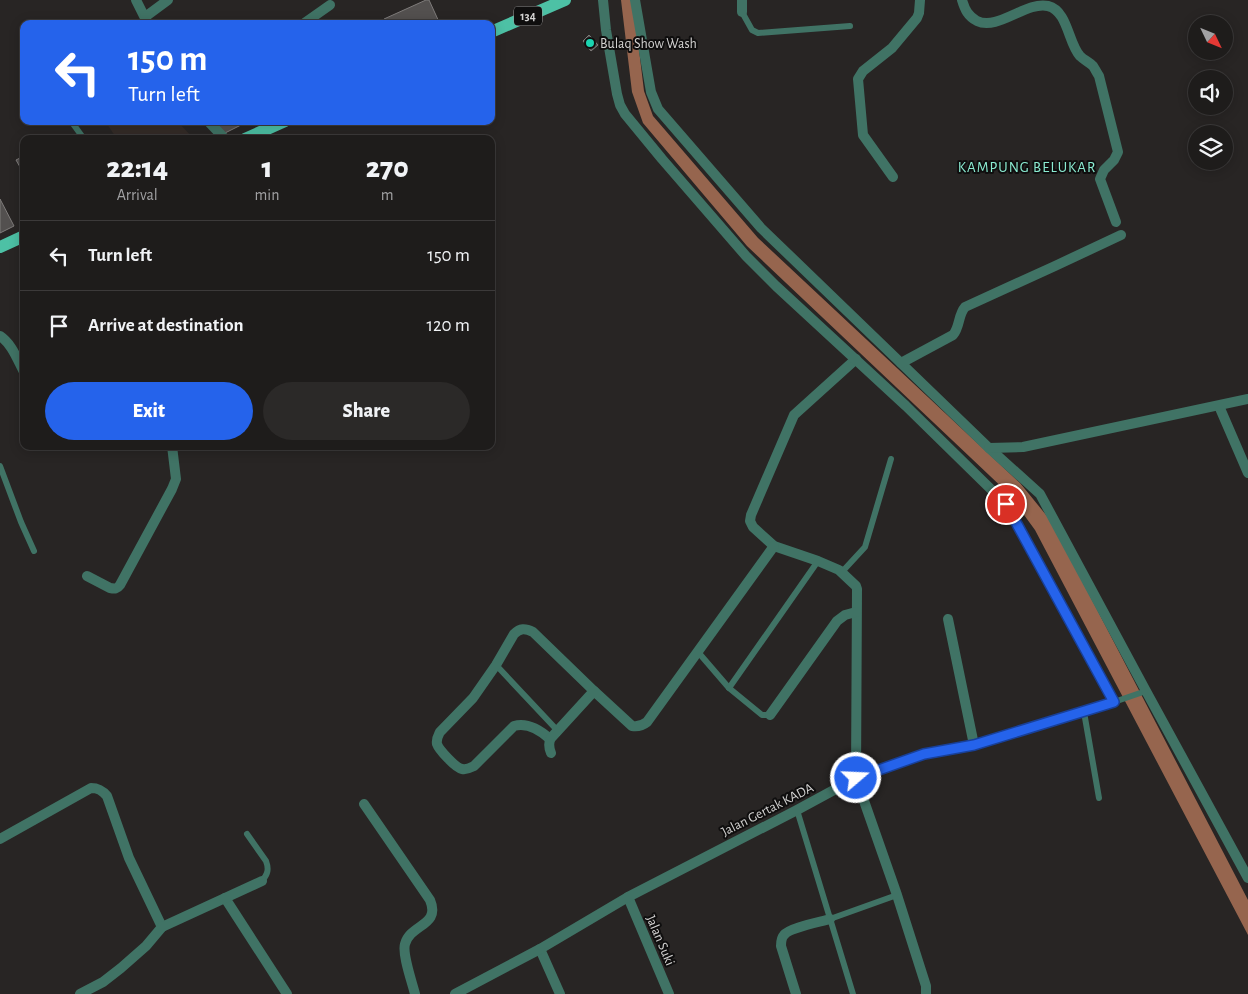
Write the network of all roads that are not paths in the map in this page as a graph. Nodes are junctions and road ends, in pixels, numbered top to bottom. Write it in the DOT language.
graph roads {
  1 [pos="136,0"];
  2 [pos="168,0"];
  3 [pos="565,0"];
  4 [pos="603,0"];
  5 [pos="635,0"];
  6 [pos="742,0"];
  7 [pos="920,0"];
  8 [pos="962,0"];
  9 [pos="330,5"];
  10 [pos="742,12"];
  11 [pos="146,20"];
  12 [pos="309,20"];
  13 [pos="850,26"];
  14 [pos="495,30"];
  15 [pos="212,125"];
  16 [pos="276,125"];
  17 [pos="221,135"];
  18 [pos="254,135"];
  19 [pos="893,177"];
  20 [pos="1116,222"];
  21 [pos="1121,235"];
  22 [pos="20,238"];
  23 [pos="0,247"];
  24 [pos="0,336"];
  25 [pos="856,359"];
  26 [pos="901,363"];
  27 [pos="20,364"];
  28 [pos="1248,400"];
  29 [pos="1218,406"];
  30 [pos="989,448"];
  31 [pos="172,450"];
  32 [pos="1245,456"];
  33 [pos="891,459"];
  34 [pos="0,466"];
  35 [pos="1248,473"];
  36 [pos="774,546"];
  37 [pos="34,551"];
  38 [pos="818,561"];
  39 [pos="841,573"];
  40 [pos="87,576"];
  41 [pos="856,612"];
  42 [pos="948,619"];
  43 [pos="698,652"];
  44 [pos="496,665"];
  45 [pos="729,688"];
  46 [pos="594,691"];
  47 [pos="1146,692"];
  48 [pos="1114,702"];
  49 [pos="1084,712"];
  50 [pos="770,715"];
  51 [pos="557,730"];
  52 [pos="550,739"];
  53 [pos="974,745"];
  54 [pos="551,754"];
  55 [pos="856,778"];
  56 [pos="1099,798"];
  57 [pos="364,804"];
  58 [pos="797,810"];
  59 [pos="247,834"];
  60 [pos="0,839"];
  61 [pos="1248,878"];
  62 [pos="262,881"];
  63 [pos="897,895"];
  64 [pos="628,897"];
  65 [pos="226,898"];
  66 [pos="830,919"];
  67 [pos="162,927"];
  68 [pos="540,948"];
  69 [pos="80,994"];
  70 [pos="287,994"];
  71 [pos="415,994"];
  72 [pos="455,994"];
  73 [pos="560,994"];
  74 [pos="669,994"];
  75 [pos="796,994"];
  76 [pos="853,994"];
  77 [pos="926,994"];
  1 -- 11 [label="street"];
  2 -- 11 [label="street"];
  3 -- 14 [label="main road, 134"];
  4 -- 25 [label="street"];
  5 -- 26 [label="street"];
  6 -- 10 [label="street"];
  7 -- 19 [label="street"];
  8 -- 20 [label="street"];
  9 -- 12 [label="street"];
  10 -- 13 [label="lane"];
  15 -- 17 [label="street"];
  16 -- 18 [label="main road"];
  21 -- 26 [label="street"];
  22 -- 23 [label="main road"];
  24 -- 27 [label="street"];
  25 -- 36 [label="street"];
  25 -- 48 [label="street"];
  26 -- 30 [label="street"];
  28 -- 29 [label="street"];
  29 -- 30 [label="street"];
  29 -- 32 [label="street"];
  30 -- 47 [label="street"];
  31 -- 40 [label="street"];
  32 -- 35 [label="street"];
  33 -- 39 [label="lane"];
  34 -- 37 [label="lane"];
  36 -- 38 [label="street"];
  36 -- 43 [label="street"];
  38 -- 39 [label="street"];
  38 -- 45 [label="lane"];
  39 -- 41 [label="street"];
  41 -- 50 [label="street"];
  41 -- 55 [label="street"];
  42 -- 53 [label="street"];
  43 -- 45 [label="lane"];
  43 -- 46 [label="street"];
  44 -- 46 [label="street"];
  44 -- 51 [label="lane"];
  44 -- 52 [label="street"];
  45 -- 50 [label="lane"];
  46 -- 51 [label="street"];
  47 -- 48 [label="lane"];
  47 -- 61 [label="street"];
  48 -- 49 [label="street, Jalan Gertak KADA"];
  49 -- 53 [label="street, Jalan Gertak KADA"];
  49 -- 56 [label="lane"];
  51 -- 52 [label="street"];
  52 -- 54 [label="street"];
  53 -- 55 [label="street, Jalan Gertak KADA"];
  55 -- 58 [label="street, Jalan Gertak KADA"];
  55 -- 63 [label="street"];
  57 -- 71 [label="street"];
  58 -- 64 [label="street, Jalan Gertak KADA"];
  58 -- 66 [label="lane"];
  59 -- 62 [label="lane"];
  60 -- 67 [label="street"];
  62 -- 65 [label="street"];
  63 -- 66 [label="lane"];
  63 -- 77 [label="street"];
  64 -- 68 [label="street, Jalan Gertak KADA"];
  64 -- 74 [label="street, Jalan Suki"];
  65 -- 67 [label="street"];
  65 -- 70 [label="street"];
  66 -- 75 [label="street"];
  66 -- 76 [label="lane"];
  67 -- 69 [label="street"];
  68 -- 72 [label="street, Jalan Gertak KADA"];
  68 -- 73 [label="street"];
}
